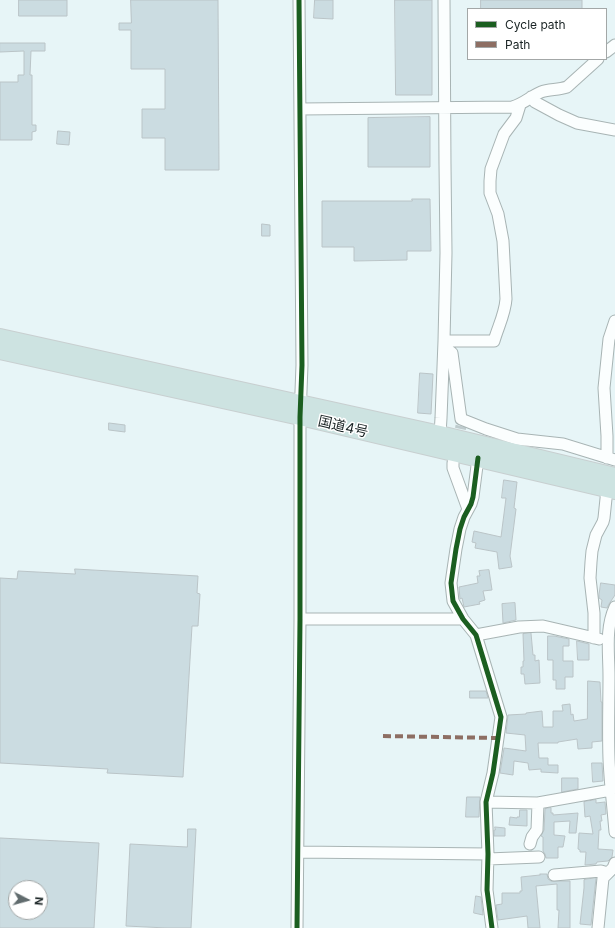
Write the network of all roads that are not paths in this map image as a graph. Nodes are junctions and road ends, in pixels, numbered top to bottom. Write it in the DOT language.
graph roads {
  1 [pos="299,0"];
  2 [pos="444,0"];
  3 [pos="615,45"];
  4 [pos="607,51"];
  5 [pos="597,60"];
  6 [pos="531,97"];
  7 [pos="520,105"];
  8 [pos="445,108"];
  9 [pos="300,109"];
  10 [pos="615,130"];
  11 [pos="615,322"];
  12 [pos="0,337"];
  13 [pos="444,344"];
  14 [pos="0,351"];
  15 [pos="301,410"];
  16 [pos="440,434"];
  17 [pos="478,458"];
  18 [pos="611,459"];
  19 [pos="453,462"];
  20 [pos="612,485"];
  21 [pos="468,509"];
  22 [pos="615,607"];
  23 [pos="463,619"];
  24 [pos="300,620"];
  25 [pos="476,635"];
  26 [pos="594,638"];
  27 [pos="608,641"];
  28 [pos="610,790"];
  29 [pos="486,802"];
  30 [pos="538,803"];
  31 [pos="615,832"];
  32 [pos="530,844"];
  33 [pos="298,852"];
  34 [pos="488,856"];
  35 [pos="539,857"];
  36 [pos="615,863"];
  37 [pos="608,872"];
  38 [pos="554,875"];
  39 [pos="297,928"];
  40 [pos="492,928"];
  41 [pos="598,928"];
  1 -- 9 [label="street"];
  2 -- 8 [label="street"];
  3 -- 4 [label="street"];
  5 -- 6 [label="street"];
  6 -- 7 [label="street"];
  6 -- 10 [label="street"];
  7 -- 8 [label="street"];
  7 -- 13 [label="street"];
  8 -- 9 [label="street"];
  8 -- 13 [label="street"];
  9 -- 15 [label="street"];
  11 -- 18 [label="street"];
  12 -- 15 [label="highway, 国道4号"];
  13 -- 16 [label="street"];
  13 -- 18 [label="street"];
  14 -- 15 [label="highway, 国道4号"];
  15 -- 16 [label="highway, 国道4号"];
  15 -- 17 [label="highway, 国道4号"];
  15 -- 24 [label="street"];
  16 -- 20 [label="highway, 国道4号"];
  17 -- 20 [label="highway, 国道4号"];
  17 -- 21 [label="street"];
  19 -- 21 [label="street"];
  20 -- 26 [label="street"];
  21 -- 23 [label="street"];
  22 -- 27 [label="street"];
  23 -- 24 [label="street"];
  23 -- 25 [label="street"];
  24 -- 33 [label="street"];
  25 -- 26 [label="street"];
  25 -- 29 [label="street"];
  26 -- 27 [label="street"];
  27 -- 28 [label="street"];
  28 -- 30 [label="street"];
  28 -- 31 [label="street"];
  29 -- 30 [label="street"];
  29 -- 34 [label="street"];
  30 -- 32 [label="street"];
  33 -- 34 [label="street"];
  33 -- 39 [label="street"];
  34 -- 35 [label="street"];
  34 -- 40 [label="street"];
  36 -- 37 [label="street"];
  37 -- 38 [label="street"];
  37 -- 41 [label="street"];
}
